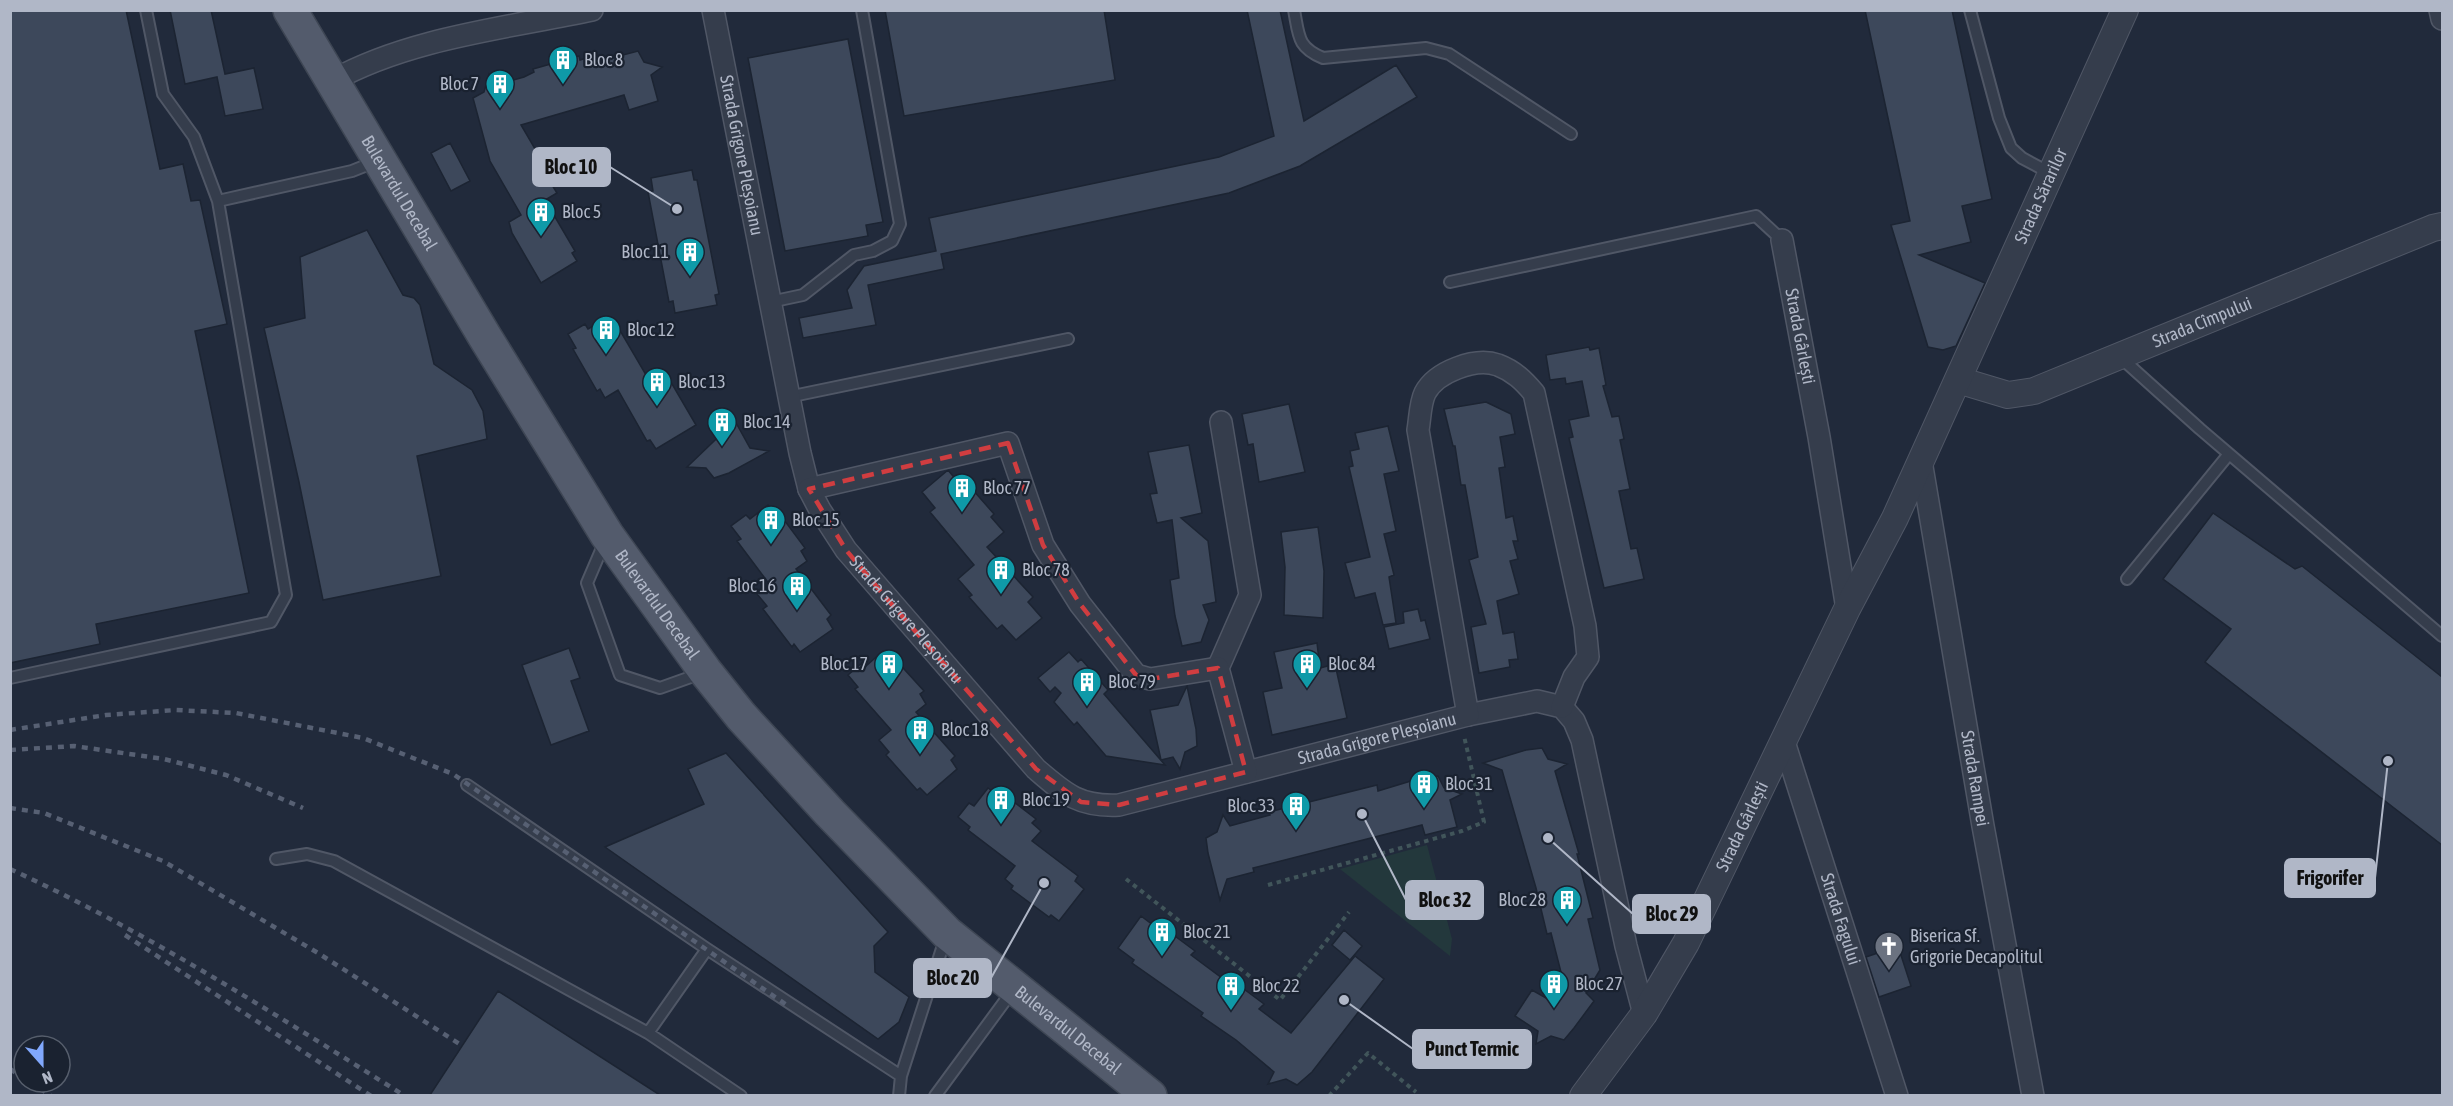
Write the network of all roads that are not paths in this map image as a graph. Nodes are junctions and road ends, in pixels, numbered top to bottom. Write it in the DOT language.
graph roads {
  1 [pos="146,10"];
  2 [pos="290,10"];
  3 [pos="592,10"];
  4 [pos="713,10"];
  5 [pos="862,10"];
  6 [pos="1294,10"];
  7 [pos="1970,10"];
  8 [pos="2126,10"];
  9 [pos="2440,10"];
  10 [pos="2442,19"];
  11 [pos="332,81"];
  12 [pos="1571,134"];
  13 [pos="380,160"];
  14 [pos="2050,174"];
  15 [pos="218,201"];
  16 [pos="2442,226"];
  17 [pos="1782,240"];
  18 [pos="1450,282"];
  19 [pos="770,302"];
  20 [pos="1068,339"];
  21 [pos="2120,356"];
  22 [pos="1958,380"];
  23 [pos="788,397"];
  24 [pos="1221,422"];
  25 [pos="2229,454"];
  26 [pos="1921,461"];
  27 [pos="809,489"];
  28 [pos="607,535"];
  29 [pos="2127,579"];
  30 [pos="1847,609"];
  31 [pos="2442,636"];
  32 [pos="1218,668"];
  33 [pos="705,671"];
  34 [pos="10,678"];
  35 [pos="1562,707"];
  36 [pos="1464,716"];
  37 [pos="1784,742"];
  38 [pos="1246,772"];
  39 [pos="468,785"];
  40 [pos="276,859"];
  41 [pos="947,933"];
  42 [pos="707,949"];
  43 [pos="1014,988"];
  44 [pos="1644,1014"];
  45 [pos="648,1033"];
  46 [pos="900,1076"];
  47 [pos="741,1095"];
  48 [pos="899,1095"];
  49 [pos="934,1095"];
  50 [pos="1150,1095"];
  51 [pos="1583,1095"];
  52 [pos="1897,1095"];
  53 [pos="2033,1095"];
  1 -- 15 [label="lane"];
  2 -- 11 [label="main road, Bulevardul Decebal"];
  3 -- 11 [label="street"];
  4 -- 19 [label="street, Strada Grigore Pleșoianu"];
  5 -- 19 [label="lane"];
  6 -- 12 [label="lane"];
  7 -- 14 [label="lane"];
  8 -- 14 [label="street, Strada Sărarilor"];
  9 -- 10 [label="street"];
  11 -- 13 [label="main road, Bulevardul Decebal"];
  13 -- 15 [label="lane"];
  13 -- 28 [label="main road, Bulevardul Decebal"];
  14 -- 22 [label="street, Strada Sărarilor"];
  15 -- 34 [label="lane"];
  16 -- 21 [label="street, Strada Cîmpului"];
  17 -- 18 [label="lane"];
  17 -- 30 [label="street, Strada Gârlești"];
  19 -- 23 [label="street, Strada Grigore Pleșoianu"];
  20 -- 23 [label="lane"];
  21 -- 22 [label="street, Strada Cîmpului"];
  21 -- 25 [label="lane"];
  22 -- 26 [label="street, Strada Gârlești"];
  23 -- 27 [label="street, Strada Grigore Pleșoianu"];
  24 -- 32 [label="street"];
  25 -- 29 [label="lane"];
  25 -- 31 [label="lane"];
  26 -- 30 [label="street, Strada Gârlești"];
  26 -- 53 [label="street, Strada Rampei"];
  27 -- 32 [label="street"];
  27 -- 38 [label="street, Strada Grigore Pleșoianu"];
  28 -- 33 [label="main road, Bulevardul Decebal"];
  28 -- 33 [label="lane"];
  30 -- 37 [label="street, Strada Gârlești"];
  32 -- 38 [label="street"];
  33 -- 41 [label="main road, Bulevardul Decebal"];
  35 -- 36 [label="street, Strada Grigore Pleșoianu"];
  35 -- 36 [label="street, Strada Grigore Pleșoianu"];
  35 -- 44 [label="street"];
  36 -- 38 [label="street, Strada Grigore Pleșoianu"];
  37 -- 44 [label="street, Strada Gârlești"];
  37 -- 52 [label="street, Strada Fagului"];
  39 -- 42 [label="lane"];
  40 -- 45 [label="lane"];
  41 -- 43 [label="main road, Bulevardul Decebal"];
  41 -- 46 [label="lane"];
  42 -- 45 [label="lane"];
  42 -- 46 [label="lane"];
  43 -- 49 [label="lane"];
  43 -- 50 [label="main road, Bulevardul Decebal"];
  44 -- 51 [label="street, Strada Gârlești"];
  45 -- 47 [label="lane"];
  46 -- 48 [label="lane"];
}
